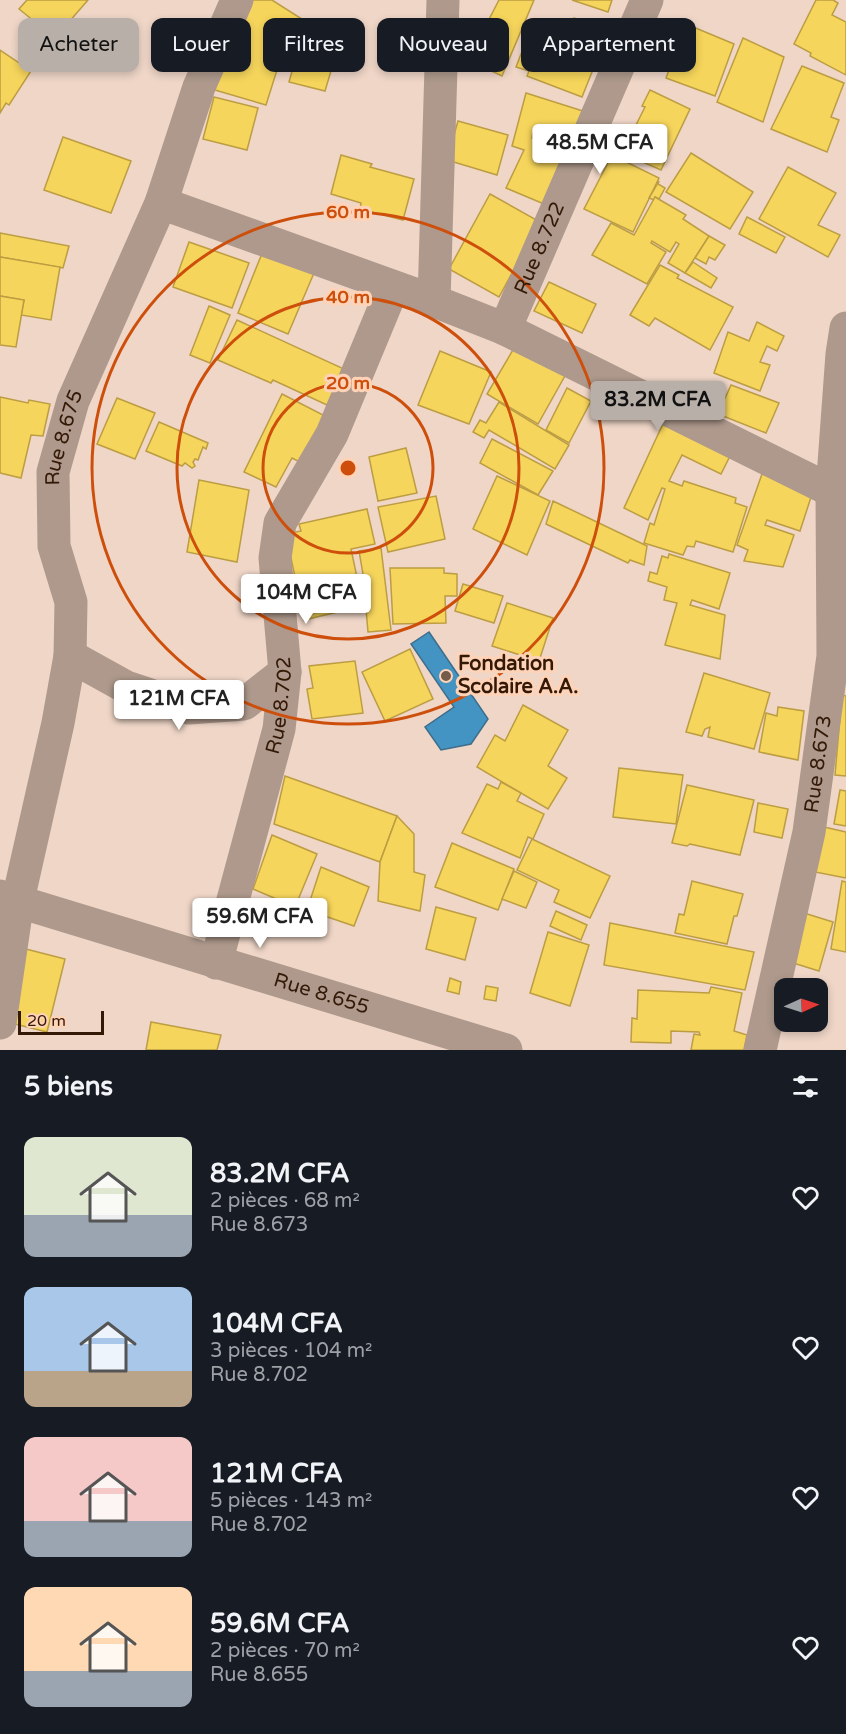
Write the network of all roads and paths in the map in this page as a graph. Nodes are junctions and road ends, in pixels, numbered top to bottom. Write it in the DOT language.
graph roads {
  1 [pos="237,0"];
  2 [pos="443,0"];
  3 [pos="647,0"];
  4 [pos="161,203"];
  5 [pos="393,287"];
  6 [pos="434,301"];
  7 [pos="846,328"];
  8 [pos="505,329"];
  9 [pos="832,491"];
  10 [pos="70,656"];
  11 [pos="285,672"];
  12 [pos="9,898"];
  13 [pos="216,963"];
  14 [pos="0,1023"];
  15 [pos="506,1050"];
  16 [pos="760,1050"];
  1 -- 4 [label="street, Rue 8.675"];
  2 -- 6 [label="street"];
  3 -- 8 [label="street, Rue 8.722"];
  4 -- 5 [label="street"];
  4 -- 10 [label="street, Rue 8.675"];
  5 -- 6 [label="street"];
  5 -- 11 [label="street, Rue 8.702"];
  6 -- 8 [label="street"];
  7 -- 9 [label="street, Rue 8.673"];
  8 -- 9 [label="street"];
  9 -- 16 [label="street, Rue 8.673"];
  10 -- 11 [label="street"];
  10 -- 12 [label="street, Rue 8.675"];
  11 -- 13 [label="street, Rue 8.702"];
  12 -- 13 [label="street, Rue 8.655"];
  12 -- 14 [label="street, Rue 8.675"];
  13 -- 15 [label="street, Rue 8.655"];
}
